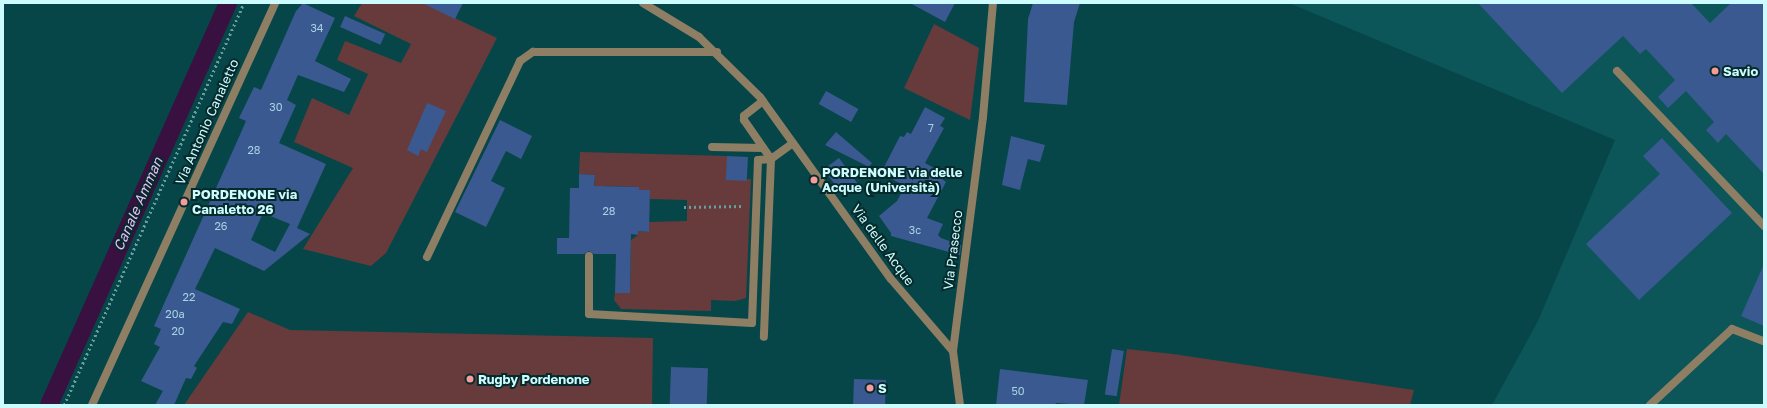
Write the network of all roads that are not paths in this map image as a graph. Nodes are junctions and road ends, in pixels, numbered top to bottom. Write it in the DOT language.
graph roads {
  1 [pos="274,3"];
  2 [pos="643,3"];
  3 [pos="993,3"];
  4 [pos="717,52"];
  5 [pos="1617,71"];
  6 [pos="762,99"];
  7 [pos="793,143"];
  8 [pos="712,147"];
  9 [pos="763,148"];
  10 [pos="771,159"];
  11 [pos="1764,226"];
  12 [pos="589,256"];
  13 [pos="427,257"];
  14 [pos="764,337"];
  15 [pos="1764,340"];
  16 [pos="953,352"];
  17 [pos="92,405"];
  18 [pos="960,405"];
  19 [pos="1650,405"];
  1 -- 17 [label="street, Via Antonio Canaletto"];
  2 -- 4 [label="street, Via delle Acque"];
  3 -- 16 [label="street, Via Prasecco"];
  4 -- 6 [label="street, Via delle Acque"];
  4 -- 13 [label="street"];
  5 -- 11 [label="street"];
  6 -- 7 [label="street, Via delle Acque"];
  6 -- 9 [label="street"];
  7 -- 10 [label="street"];
  7 -- 16 [label="street, Via delle Acque"];
  8 -- 9 [label="street"];
  9 -- 10 [label="street"];
  10 -- 12 [label="street"];
  10 -- 14 [label="street"];
  15 -- 19 [label="street"];
  16 -- 18 [label="street, Via Prasecco"];
}
